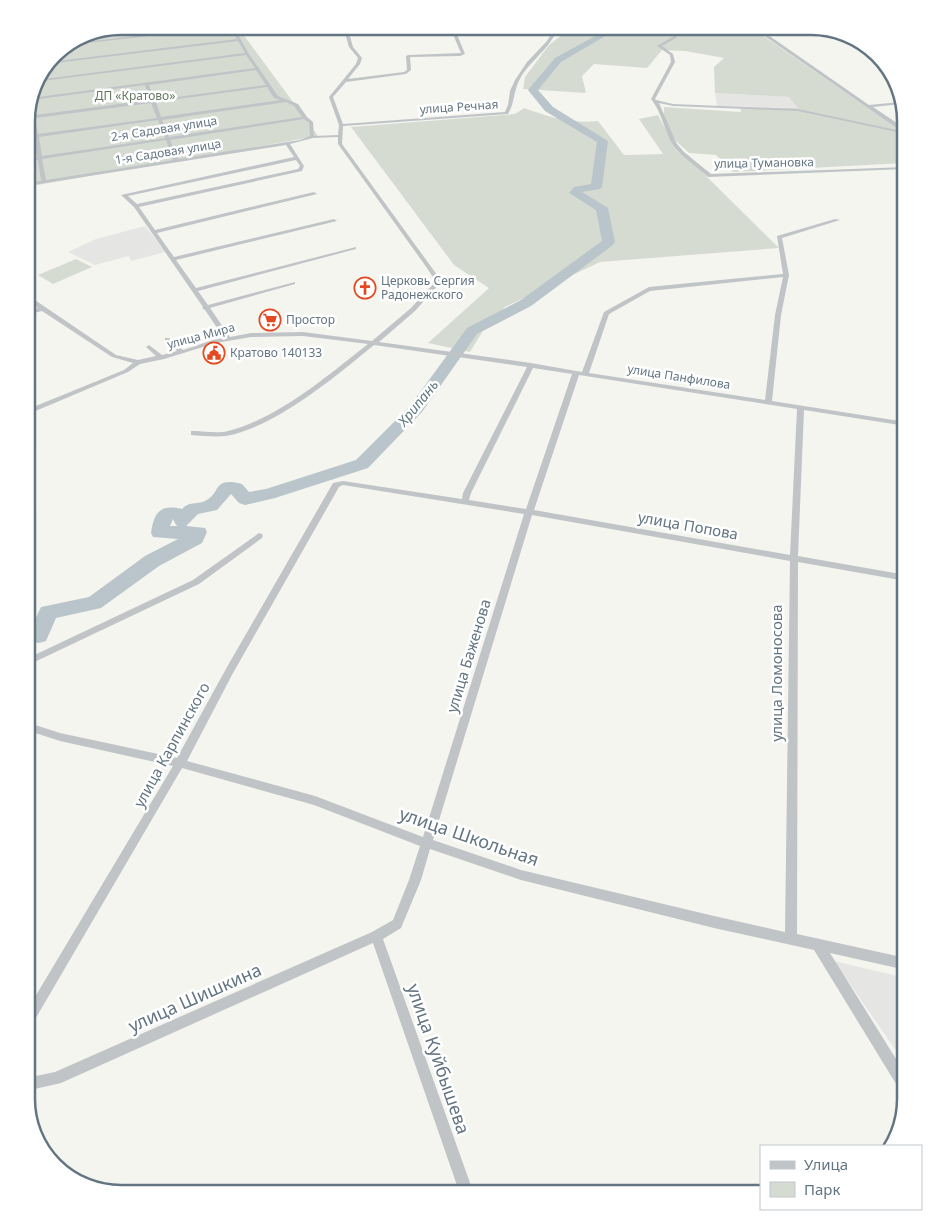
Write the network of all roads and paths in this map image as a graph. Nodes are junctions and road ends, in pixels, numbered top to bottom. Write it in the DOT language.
graph roads {
  1 [pos="151,35"];
  2 [pos="235,35"];
  3 [pos="348,35"];
  4 [pos="455,35"];
  5 [pos="553,35"];
  6 [pos="676,35"];
  7 [pos="765,35"];
  8 [pos="99,38"];
  9 [pos="238,40"];
  10 [pos="96,42"];
  11 [pos="86,43"];
  12 [pos="247,54"];
  13 [pos="59,62"];
  14 [pos="257,69"];
  15 [pos="46,80"];
  16 [pos="344,81"];
  17 [pos="146,83"];
  18 [pos="268,86"];
  19 [pos="38,99"];
  20 [pos="153,100"];
  21 [pos="286,101"];
  22 [pos="656,101"];
  23 [pos="895,104"];
  24 [pos="869,106"];
  25 [pos="35,116"];
  26 [pos="161,118"];
  27 [pos="305,118"];
  28 [pos="35,126"];
  29 [pos="341,126"];
  30 [pos="897,126"];
  31 [pos="897,130"];
  32 [pos="341,136"];
  33 [pos="36,137"];
  34 [pos="312,137"];
  35 [pos="168,138"];
  36 [pos="287,143"];
  37 [pos="40,158"];
  38 [pos="297,158"];
  39 [pos="35,159"];
  40 [pos="176,161"];
  41 [pos="897,168"];
  42 [pos="44,182"];
  43 [pos="35,183"];
  44 [pos="314,194"];
  45 [pos="136,206"];
  46 [pos="837,220"];
  47 [pos="334,221"];
  48 [pos="153,232"];
  49 [pos="779,237"];
  50 [pos="354,248"];
  51 [pos="173,259"];
  52 [pos="786,275"];
  53 [pos="293,283"];
  54 [pos="195,290"];
  55 [pos="35,303"];
  56 [pos="205,308"];
  57 [pos="42,309"];
  58 [pos="35,311"];
  59 [pos="167,339"];
  60 [pos="228,339"];
  61 [pos="373,343"];
  62 [pos="149,346"];
  63 [pos="182,352"];
  64 [pos="449,353"];
  65 [pos="162,358"];
  66 [pos="138,362"];
  67 [pos="531,365"];
  68 [pos="576,373"];
  69 [pos="585,374"];
  70 [pos="768,402"];
  71 [pos="801,408"];
  72 [pos="35,409"];
  73 [pos="897,423"];
  74 [pos="194,433"];
  75 [pos="343,483"];
  76 [pos="465,502"];
  77 [pos="529,512"];
  78 [pos="259,536"];
  79 [pos="794,558"];
  80 [pos="897,576"];
  81 [pos="35,659"];
  82 [pos="35,729"];
  83 [pos="180,763"];
  84 [pos="426,843"];
  85 [pos="376,936"];
  86 [pos="791,939"];
  87 [pos="818,945"];
  88 [pos="897,962"];
  89 [pos="35,1009"];
  90 [pos="897,1072"];
  91 [pos="35,1083"];
  92 [pos="464,1185"];
  1 -- 10 [label="street"];
  2 -- 9 [label="street"];
  3 -- 16 [label="street"];
  4 -- 16 [label="street"];
  5 -- 29 [label="street, улица Речная"];
  6 -- 22 [label="street"];
  7 -- 24 [label="street"];
  8 -- 10 [label="street"];
  9 -- 12 [label="street"];
  9 -- 13 [label="street"];
  10 -- 11 [label="street"];
  12 -- 14 [label="street"];
  12 -- 15 [label="street"];
  14 -- 17 [label="street"];
  14 -- 18 [label="street"];
  16 -- 29 [label="street"];
  17 -- 19 [label="street"];
  17 -- 20 [label="street"];
  18 -- 20 [label="street"];
  18 -- 21 [label="street"];
  20 -- 25 [label="street"];
  20 -- 26 [label="street"];
  21 -- 26 [label="street"];
  21 -- 27 [label="street"];
  22 -- 31 [label="street"];
  22 -- 41 [label="street, улица Тумановка"];
  23 -- 24 [label="street"];
  24 -- 30 [label="street"];
  26 -- 33 [label="street"];
  26 -- 35 [label="street"];
  27 -- 34 [label="street"];
  27 -- 35 [label="street, 2-я Садовая улица"];
  28 -- 33 [label="street"];
  29 -- 32 [label="street"];
  32 -- 34 [label="street, 1-я Садовая улица"];
  32 -- 61 [label="street"];
  33 -- 37 [label="street"];
  34 -- 36 [label="street, 1-я Садовая улица"];
  35 -- 37 [label="street, 2-я Садовая улица"];
  35 -- 40 [label="street"];
  36 -- 38 [label="street"];
  36 -- 40 [label="street, 1-я Садовая улица"];
  37 -- 39 [label="street, 2-я Садовая улица"];
  37 -- 42 [label="street"];
  38 -- 45 [label="street"];
  38 -- 45 [label="street"];
  40 -- 42 [label="street, 1-я Садовая улица"];
  42 -- 43 [label="street, 1-я Садовая улица"];
  44 -- 48 [label="street"];
  45 -- 48 [label="street"];
  46 -- 49 [label="street"];
  47 -- 51 [label="street"];
  48 -- 51 [label="street"];
  49 -- 52 [label="street"];
  50 -- 54 [label="street"];
  51 -- 54 [label="street"];
  52 -- 69 [label="street"];
  52 -- 70 [label="street"];
  53 -- 56 [label="street"];
  54 -- 56 [label="street"];
  55 -- 57 [label="street, улица Мира"];
  56 -- 60 [label="street"];
  57 -- 58 [label="street"];
  57 -- 66 [label="street, улица Мира"];
  59 -- 63 [label="street"];
  60 -- 61 [label="street, улица Мира"];
  60 -- 63 [label="street, улица Мира"];
  61 -- 64 [label="street, улица Мира"];
  61 -- 74 [label="street"];
  62 -- 65 [label="street"];
  63 -- 65 [label="street, улица Мира"];
  64 -- 67 [label="street, улица Панфилова"];
  65 -- 66 [label="street, улица Мира"];
  66 -- 72 [label="street, улица Мира"];
  67 -- 68 [label="street, улица Панфилова"];
  67 -- 76 [label="street"];
  68 -- 69 [label="street, улица Панфилова"];
  68 -- 77 [label="street, улица Баженова"];
  69 -- 70 [label="street, улица Панфилова"];
  70 -- 71 [label="street, улица Панфилова"];
  71 -- 73 [label="street, улица Панфилова"];
  71 -- 79 [label="street, улица Ломоносова"];
  75 -- 76 [label="street, улица Попова"];
  75 -- 83 [label="street, улица Карпинского"];
  76 -- 77 [label="street, улица Попова"];
  77 -- 79 [label="street, улица Попова"];
  77 -- 84 [label="street, улица Баженова"];
  78 -- 81 [label="street"];
  79 -- 80 [label="street, улица Попова"];
  79 -- 86 [label="street, улица Ломоносова"];
  82 -- 83 [label="street, улица Школьная"];
  83 -- 84 [label="street, улица Школьная"];
  83 -- 89 [label="street, улица Карпинского"];
  84 -- 85 [label="street, улица Баженова"];
  84 -- 86 [label="street, улица Школьная"];
  85 -- 91 [label="street, улица Шишкина"];
  85 -- 92 [label="street, улица Куйбышева"];
  86 -- 87 [label="street, улица Школьная"];
  87 -- 88 [label="street, улица Школьная"];
  87 -- 90 [label="street"];
}
